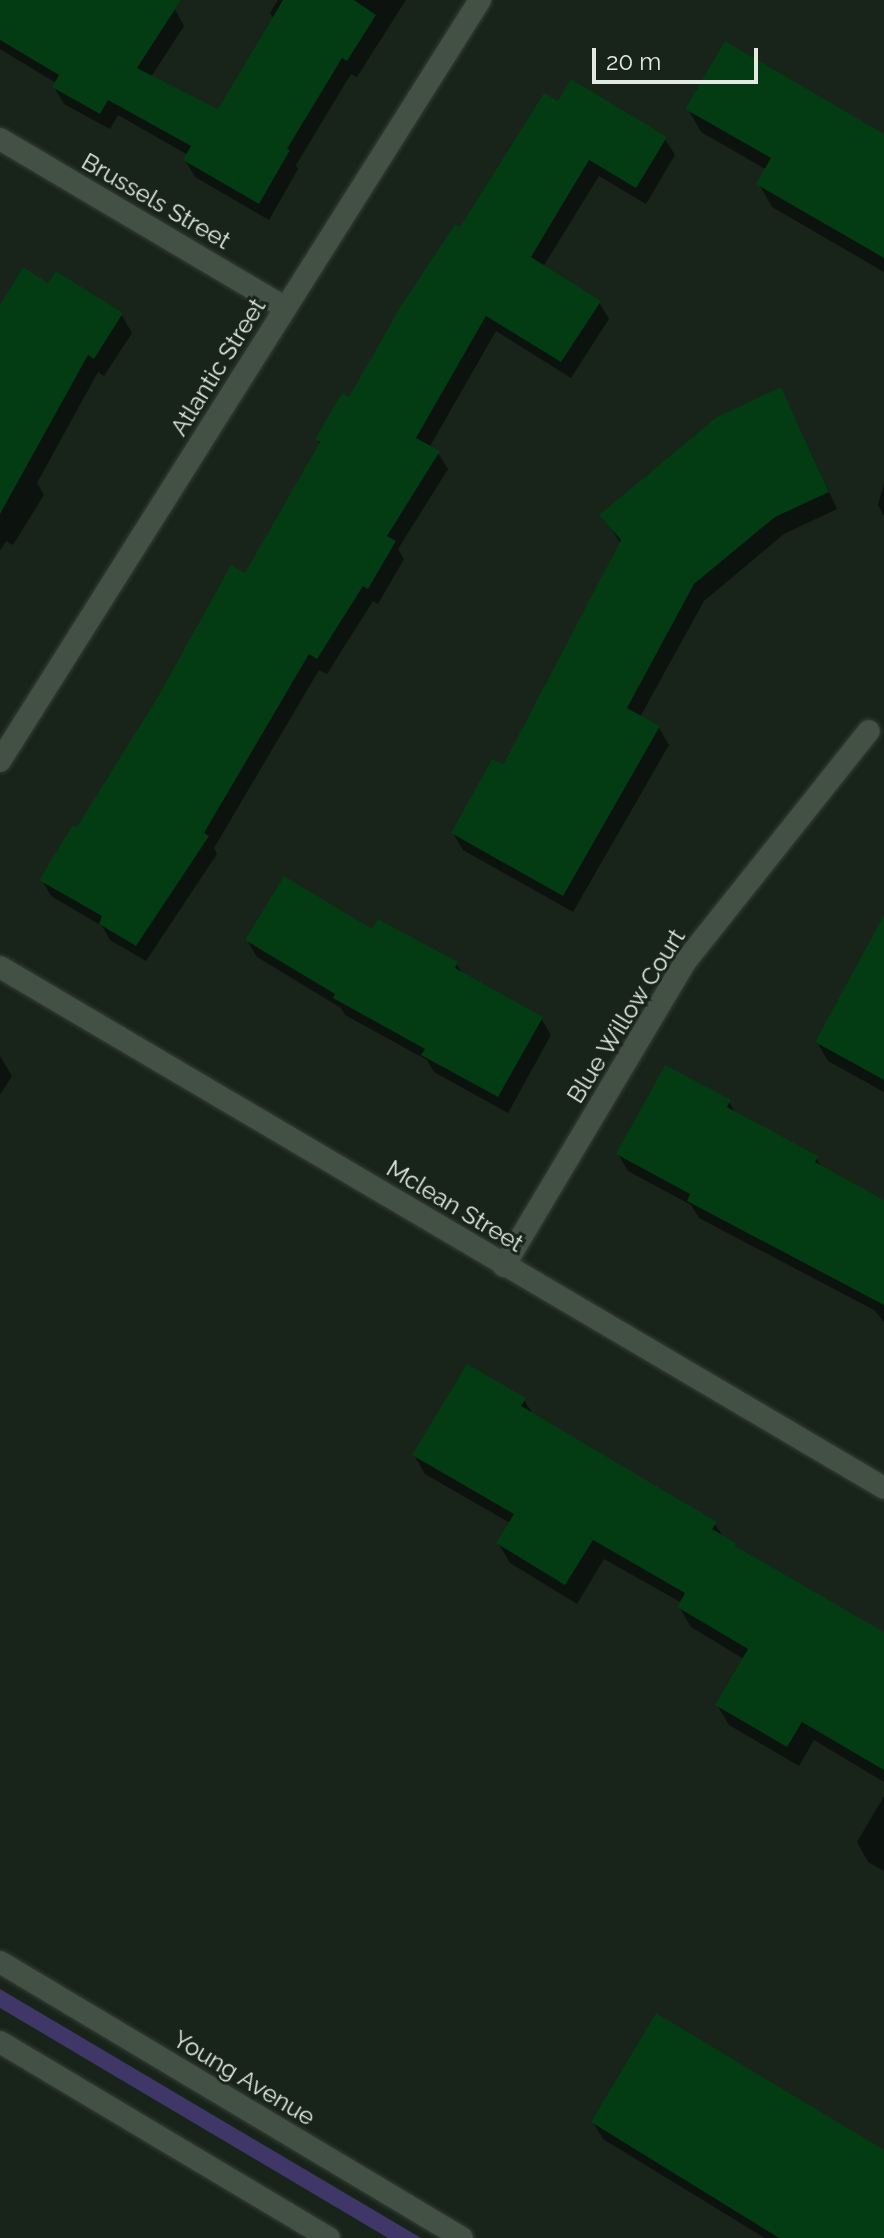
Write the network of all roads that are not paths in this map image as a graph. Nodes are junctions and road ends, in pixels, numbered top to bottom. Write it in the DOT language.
graph roads {
  1 [pos="480,0"];
  2 [pos="0,139"];
  3 [pos="286,308"];
  4 [pos="869,731"];
  5 [pos="0,761"];
  6 [pos="0,967"];
  7 [pos="504,1266"];
  8 [pos="884,1488"];
  9 [pos="0,1962"];
  10 [pos="0,2042"];
  11 [pos="329,2238"];
  12 [pos="462,2238"];
  1 -- 3 [label="street, Atlantic Street"];
  2 -- 3 [label="street, Brussels Street"];
  3 -- 5 [label="street, Atlantic Street"];
  4 -- 7 [label="street, Blue Willow Court"];
  6 -- 7 [label="street, Mclean Street"];
  7 -- 8 [label="street, Mclean Street"];
  9 -- 12 [label="street, Young Avenue"];
  10 -- 11 [label="street"];
}
